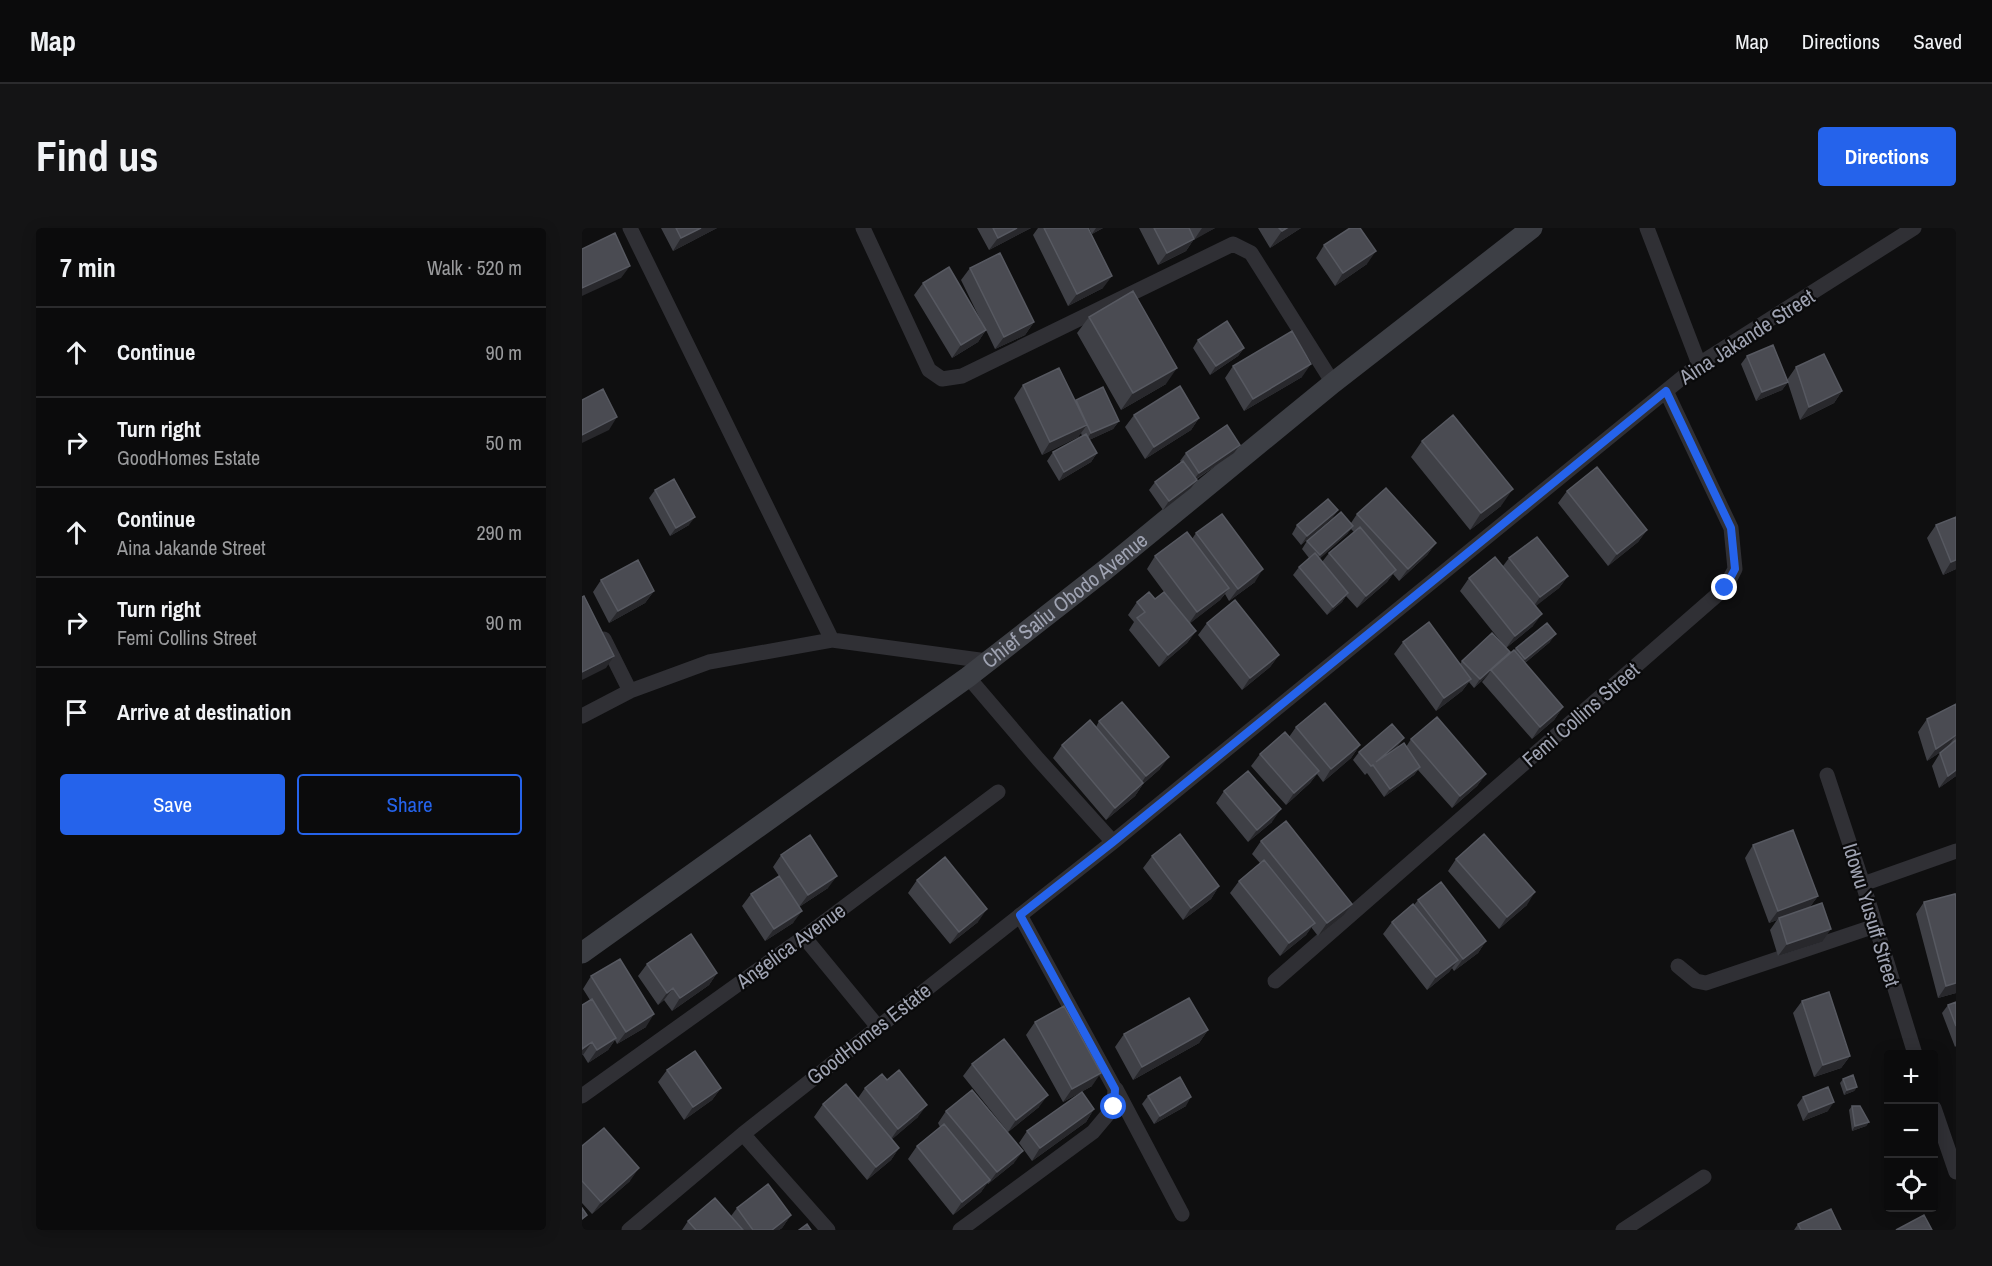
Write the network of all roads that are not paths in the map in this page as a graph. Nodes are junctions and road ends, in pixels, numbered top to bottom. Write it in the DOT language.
graph roads {
  1 [pos="630,228"];
  2 [pos="863,228"];
  3 [pos="1532,228"];
  4 [pos="1647,228"];
  5 [pos="1914,228"];
  6 [pos="1699,364"];
  7 [pos="1333,383"];
  8 [pos="1666,391"];
  9 [pos="596,623"];
  10 [pos="832,640"];
  11 [pos="987,661"];
  12 [pos="968,677"];
  13 [pos="630,691"];
  14 [pos="582,716"];
  15 [pos="1827,775"];
  16 [pos="998,792"];
  17 [pos="1113,842"];
  18 [pos="1956,851"];
  19 [pos="1863,884"];
  20 [pos="1020,915"];
  21 [pos="1875,926"];
  22 [pos="804,937"];
  23 [pos="582,953"];
  24 [pos="1678,966"];
  25 [pos="1275,981"];
  26 [pos="878,1027"];
  27 [pos="1914,1050"];
  28 [pos="1115,1089"];
  29 [pos="582,1096"];
  30 [pos="1938,1120"];
  31 [pos="743,1134"];
  32 [pos="1956,1172"];
  33 [pos="1704,1177"];
  34 [pos="1182,1214"];
  35 [pos="629,1230"];
  36 [pos="828,1230"];
  37 [pos="960,1230"];
  38 [pos="1623,1230"];
  1 -- 10 [label="street"];
  2 -- 7 [label="street"];
  3 -- 7 [label="street, Chief Saliu Obodo Avenue"];
  4 -- 6 [label="street"];
  5 -- 6 [label="street, Aina Jakande Street"];
  6 -- 8 [label="street, Aina Jakande Street"];
  7 -- 11 [label="street, Chief Saliu Obodo Avenue"];
  8 -- 17 [label="street, Aina Jakande Street"];
  8 -- 25 [label="street, Femi Collins Street"];
  9 -- 13 [label="street"];
  10 -- 11 [label="street"];
  10 -- 13 [label="street"];
  11 -- 12 [label="street, Chief Saliu Obodo Avenue"];
  12 -- 17 [label="street"];
  12 -- 23 [label="street, Chief Saliu Obodo Avenue"];
  13 -- 14 [label="street"];
  15 -- 19 [label="street, Idowu Yusuff Street"];
  16 -- 22 [label="street, Angelica Avenue"];
  17 -- 20 [label="street, GoodHomes Estate"];
  18 -- 19 [label="street"];
  19 -- 21 [label="street, Idowu Yusuff Street"];
  20 -- 26 [label="street, GoodHomes Estate"];
  20 -- 28 [label="street"];
  21 -- 24 [label="street"];
  21 -- 27 [label="street, Idowu Yusuff Street"];
  22 -- 26 [label="street"];
  22 -- 29 [label="street, Angelica Avenue"];
  26 -- 31 [label="street, GoodHomes Estate"];
  28 -- 34 [label="street"];
  28 -- 37 [label="street"];
  30 -- 32 [label="street"];
  31 -- 35 [label="street, GoodHomes Estate"];
  31 -- 36 [label="street"];
  33 -- 38 [label="street"];
}
